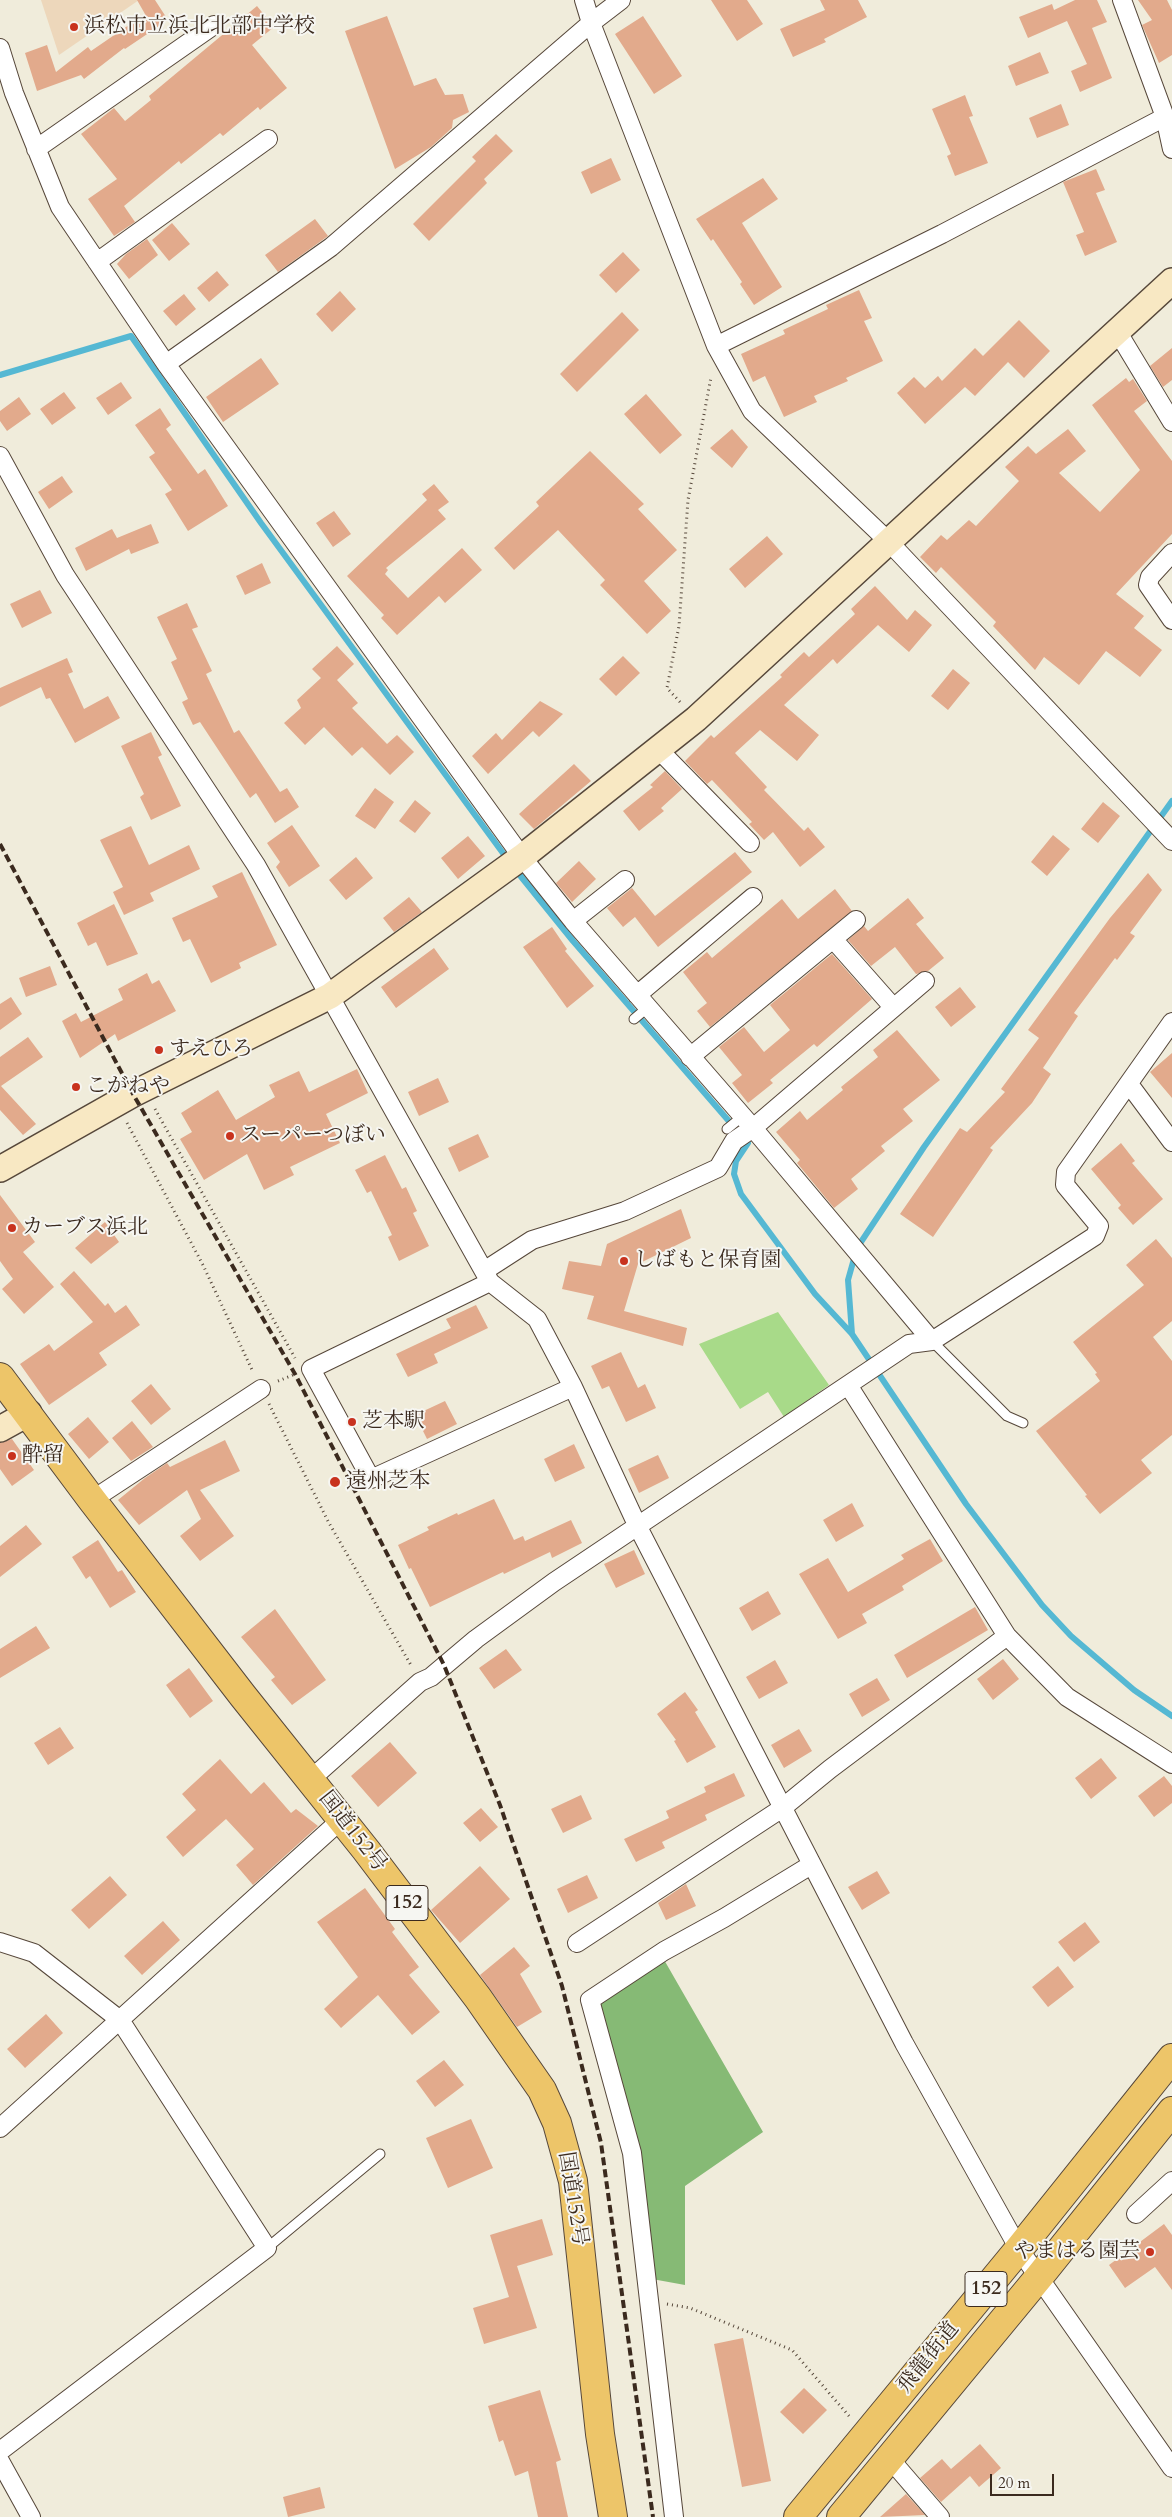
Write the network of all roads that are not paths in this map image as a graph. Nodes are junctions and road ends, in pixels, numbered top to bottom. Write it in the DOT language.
graph roads {
  1 [pos="584,0"];
  2 [pos="621,0"];
  3 [pos="1122,0"];
  4 [pos="591,23"];
  5 [pos="214,25"];
  6 [pos="0,48"];
  7 [pos="7,96"];
  8 [pos="1165,117"];
  9 [pos="268,139"];
  10 [pos="36,149"];
  11 [pos="1172,150"];
  12 [pos="97,262"];
  13 [pos="1172,281"];
  14 [pos="1117,331"];
  15 [pos="716,346"];
  16 [pos="166,364"];
  17 [pos="1172,422"];
  18 [pos="0,456"];
  19 [pos="888,541"];
  20 [pos="1172,553"];
  21 [pos="1172,620"];
  22 [pos="658,749"];
  23 [pos="1167,835"];
  24 [pos="750,842"];
  25 [pos="513,863"];
  26 [pos="625,880"];
  27 [pos="753,897"];
  28 [pos="856,920"];
  29 [pos="573,921"];
  30 [pos="833,939"];
  31 [pos="925,981"];
  32 [pos="330,996"];
  33 [pos="893,1007"];
  34 [pos="640,1009"];
  35 [pos="1172,1022"];
  36 [pos="690,1057"];
  37 [pos="1129,1084"];
  38 [pos="740,1128"];
  39 [pos="1172,1142"];
  40 [pos="0,1169"];
  41 [pos="487,1277"];
  42 [pos="932,1341"];
  43 [pos="0,1377"];
  44 [pos="852,1383"];
  45 [pos="573,1387"];
  46 [pos="261,1389"];
  47 [pos="28,1413"];
  48 [pos="1023,1423"];
  49 [pos="0,1429"];
  50 [pos="92,1500"];
  51 [pos="638,1527"];
  52 [pos="1006,1636"];
  53 [pos="1172,1764"];
  54 [pos="311,1779"];
  55 [pos="781,1809"];
  56 [pos="342,1819"];
  57 [pos="810,1865"];
  58 [pos="0,1942"];
  59 [pos="577,1943"];
  60 [pos="120,2020"];
  61 [pos="1172,2058"];
  62 [pos="1172,2111"];
  63 [pos="0,2128"];
  64 [pos="380,2154"];
  65 [pos="1172,2181"];
  66 [pos="1136,2214"];
  67 [pos="267,2248"];
  68 [pos="1019,2249"];
  69 [pos="1039,2277"];
  70 [pos="0,2451"];
  71 [pos="890,2459"];
  72 [pos="0,2461"];
  73 [pos="1172,2468"];
  74 [pos="29,2516"];
  75 [pos="613,2517"];
  76 [pos="674,2517"];
  77 [pos="798,2517"];
  78 [pos="841,2517"];
  79 [pos="940,2517"];
  1 -- 4 [label="street"];
  2 -- 4 [label="street"];
  3 -- 8 [label="street"];
  4 -- 15 [label="street"];
  4 -- 16 [label="street"];
  5 -- 10 [label="street"];
  6 -- 7 [label="street"];
  7 -- 10 [label="street"];
  8 -- 11 [label="street"];
  8 -- 15 [label="street"];
  9 -- 12 [label="street"];
  10 -- 12 [label="street"];
  12 -- 16 [label="street"];
  13 -- 14 [label="street"];
  14 -- 17 [label="street"];
  14 -- 19 [label="street"];
  15 -- 19 [label="street"];
  16 -- 25 [label="street"];
  18 -- 32 [label="street"];
  19 -- 22 [label="street"];
  19 -- 23 [label="street"];
  20 -- 21 [label="street"];
  22 -- 24 [label="street"];
  22 -- 25 [label="street"];
  25 -- 29 [label="street"];
  25 -- 32 [label="street"];
  26 -- 29 [label="street"];
  27 -- 34 [label="street"];
  28 -- 30 [label="street"];
  29 -- 34 [label="street"];
  30 -- 33 [label="street"];
  30 -- 36 [label="street"];
  31 -- 33 [label="street"];
  32 -- 40 [label="street"];
  32 -- 41 [label="street"];
  33 -- 38 [label="street"];
  34 -- 36 [label="street"];
  35 -- 37 [label="street"];
  36 -- 38 [label="street"];
  37 -- 39 [label="street"];
  37 -- 42 [label="street"];
  38 -- 41 [label="street"];
  38 -- 42 [label="street"];
  41 -- 45 [label="street"];
  41 -- 45 [label="street"];
  42 -- 44 [label="street"];
  42 -- 48 [label="lane"];
  43 -- 47 [label="highway, 国道152号 / 152"];
  44 -- 51 [label="street"];
  44 -- 52 [label="street"];
  45 -- 51 [label="street"];
  46 -- 50 [label="street"];
  47 -- 49 [label="street"];
  47 -- 50 [label="highway, 国道152号 / 152"];
  50 -- 54 [label="highway, 国道152号 / 152"];
  51 -- 54 [label="street"];
  51 -- 55 [label="street"];
  52 -- 53 [label="street"];
  52 -- 55 [label="street"];
  54 -- 56 [label="highway, 国道152号 / 152"];
  55 -- 57 [label="street"];
  55 -- 59 [label="street"];
  56 -- 60 [label="street"];
  56 -- 75 [label="highway, 国道152号 / 152"];
  57 -- 68 [label="street"];
  57 -- 76 [label="street"];
  58 -- 60 [label="street"];
  60 -- 63 [label="street"];
  60 -- 67 [label="street"];
  61 -- 68 [label="highway, 飛龍街道 / 152"];
  62 -- 69 [label="highway, 飛龍街道 / 152"];
  64 -- 67 [label="lane"];
  65 -- 66 [label="street"];
  67 -- 70 [label="street"];
  68 -- 69 [label="street"];
  68 -- 77 [label="highway, 飛龍街道 / 152"];
  69 -- 71 [label="highway, 飛龍街道 / 152"];
  69 -- 73 [label="street"];
  71 -- 78 [label="highway, 飛龍街道 / 152"];
  71 -- 79 [label="street"];
  72 -- 74 [label="street"];
}
